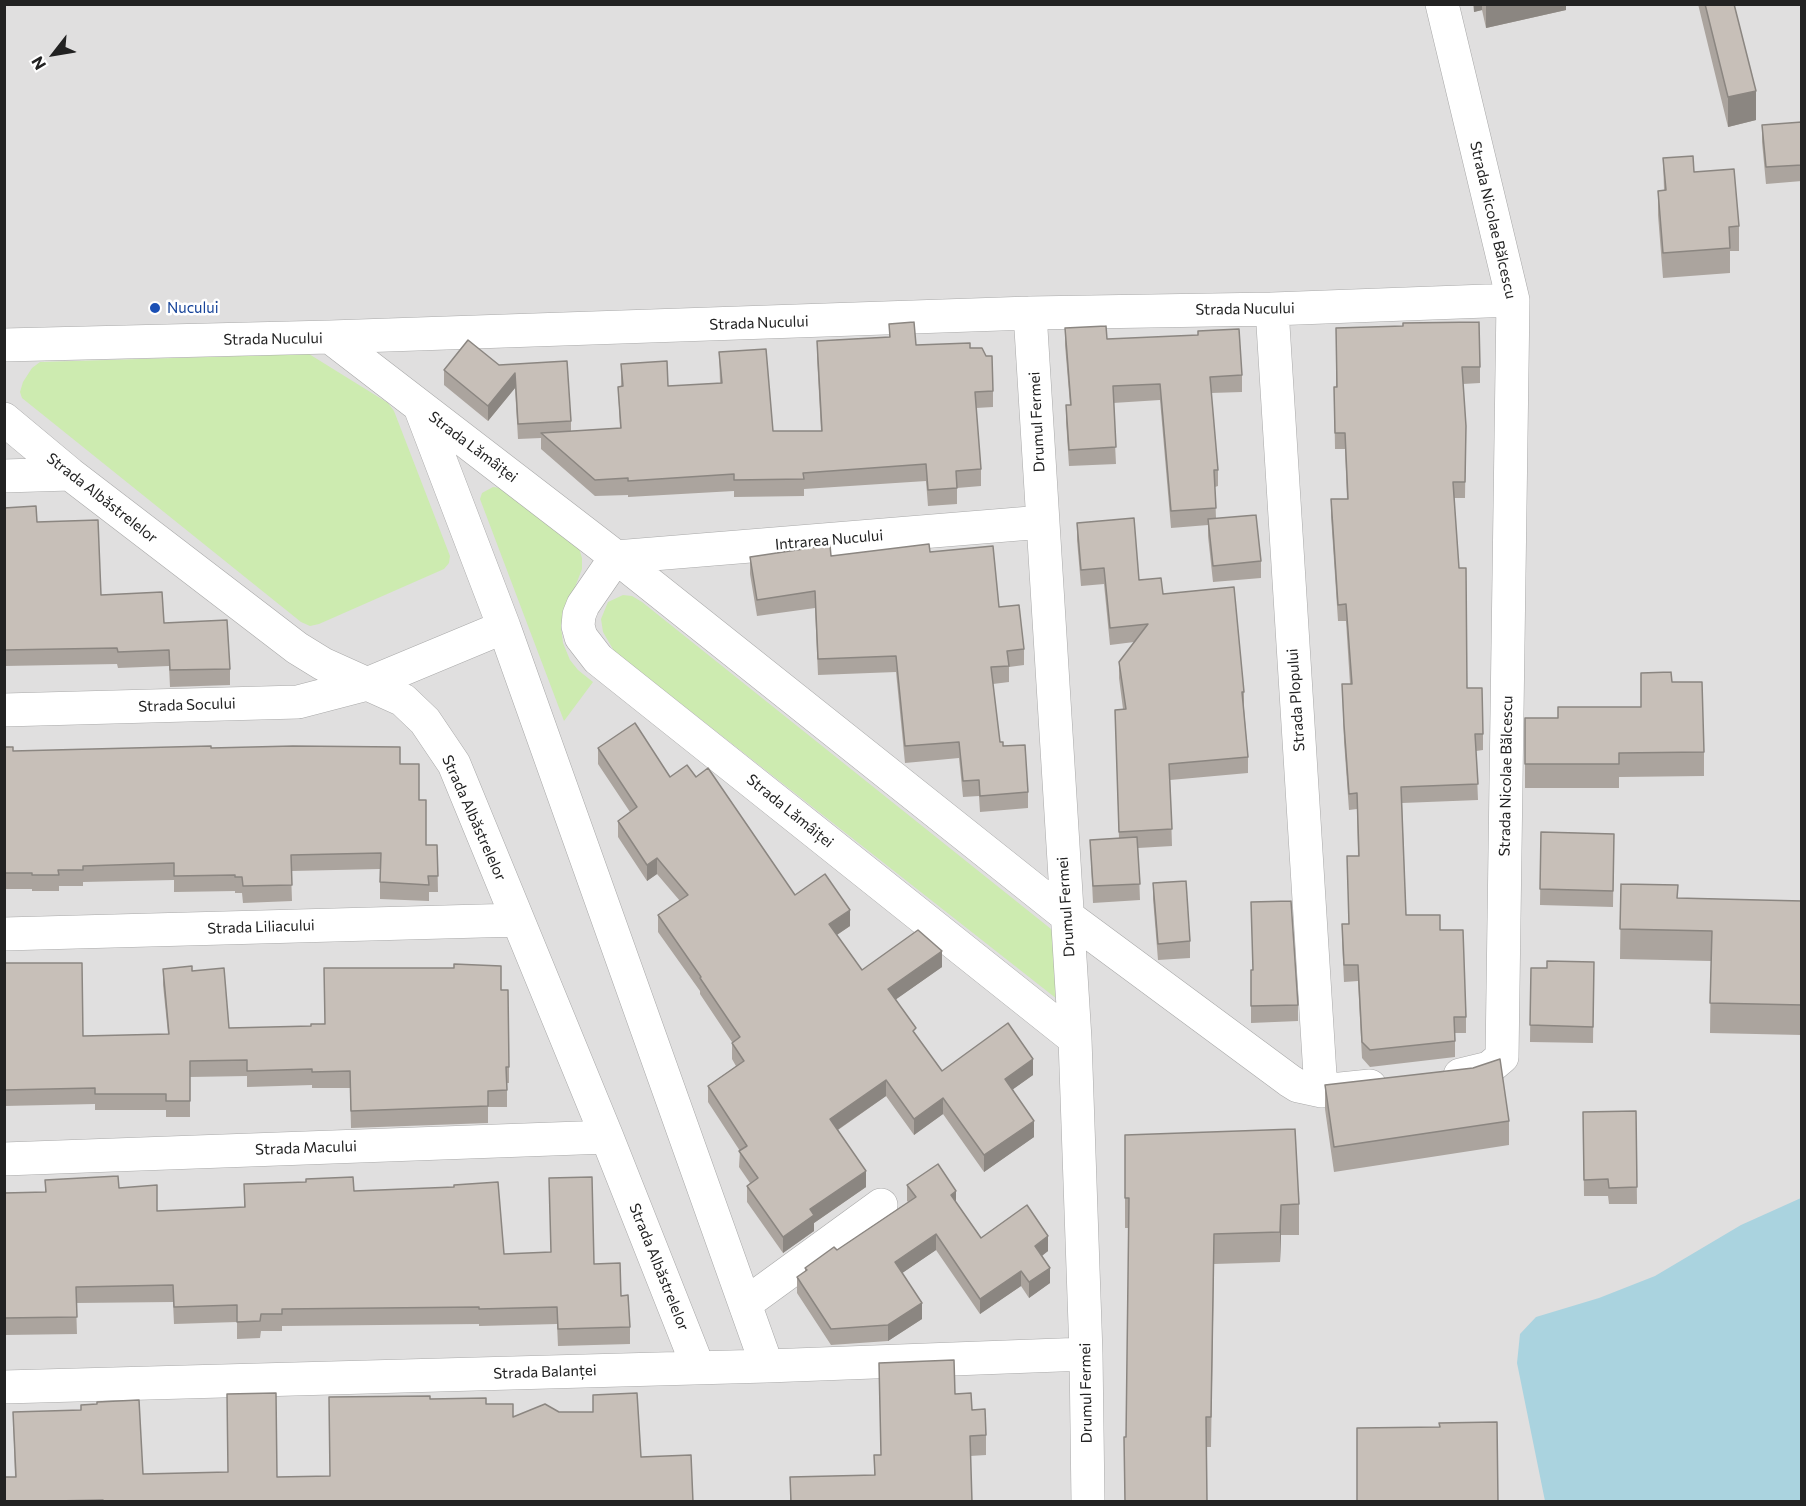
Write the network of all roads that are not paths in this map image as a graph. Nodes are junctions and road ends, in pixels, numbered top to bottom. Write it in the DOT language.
graph roads {
  1 [pos="1442,4"];
  2 [pos="1513,300"];
  3 [pos="1272,309"];
  4 [pos="1030,313"];
  5 [pos="330,337"];
  6 [pos="4,345"];
  7 [pos="420,407"];
  8 [pos="4,419"];
  9 [pos="70,474"];
  10 [pos="4,476"];
  11 [pos="1043,522"];
  12 [pos="616,556"];
  13 [pos="504,627"];
  14 [pos="367,684"];
  15 [pos="4,710"];
  16 [pos="1066,916"];
  17 [pos="518,920"];
  18 [pos="4,934"];
  19 [pos="1075,1039"];
  20 [pos="1436,1078"];
  21 [pos="1402,1082"];
  22 [pos="1321,1091"];
  23 [pos="607,1137"];
  24 [pos="4,1159"];
  25 [pos="881,1205"];
  26 [pos="745,1304"];
  27 [pos="1086,1354"];
  28 [pos="767,1366"];
  29 [pos="698,1367"];
  30 [pos="4,1386"];
  31 [pos="1088,1502"];
  1 -- 2 [label="street, Strada Nicolae Bălcescu"];
  2 -- 3 [label="street, Strada Nucului"];
  2 -- 20 [label="street, Strada Nicolae Bălcescu"];
  3 -- 4 [label="street, Strada Nucului"];
  3 -- 22 [label="street, Strada Plopului"];
  4 -- 5 [label="street, Strada Nucului"];
  4 -- 11 [label="street, Drumul Fermei"];
  5 -- 6 [label="street, Strada Nucului"];
  5 -- 7 [label="street, Strada Lămâiței"];
  7 -- 12 [label="street, Strada Lămâiței"];
  7 -- 13 [label="street"];
  8 -- 9 [label="street, Strada Albăstrelelor"];
  9 -- 10 [label="street"];
  9 -- 14 [label="street, Strada Albăstrelelor"];
  11 -- 12 [label="street, Intrarea Nucului"];
  11 -- 16 [label="street, Drumul Fermei"];
  12 -- 16 [label="street, Strada Lămâiței"];
  12 -- 19 [label="street, Strada Lămâiței"];
  13 -- 14 [label="street, Strada Socului"];
  13 -- 26 [label="street"];
  14 -- 15 [label="street, Strada Socului"];
  14 -- 17 [label="street, Strada Albăstrelelor"];
  16 -- 19 [label="street, Drumul Fermei"];
  16 -- 22 [label="street"];
  17 -- 18 [label="street, Strada Liliacului"];
  17 -- 23 [label="street, Strada Albăstrelelor"];
  19 -- 27 [label="street, Drumul Fermei"];
  21 -- 22 [label="street"];
  23 -- 24 [label="street, Strada Macului"];
  23 -- 29 [label="street, Strada Albăstrelelor"];
  25 -- 26 [label="street"];
  26 -- 28 [label="street"];
  27 -- 28 [label="street, Strada Balanței"];
  27 -- 31 [label="street, Drumul Fermei"];
  28 -- 29 [label="street, Strada Balanței"];
  29 -- 30 [label="street, Strada Balanței"];
}
